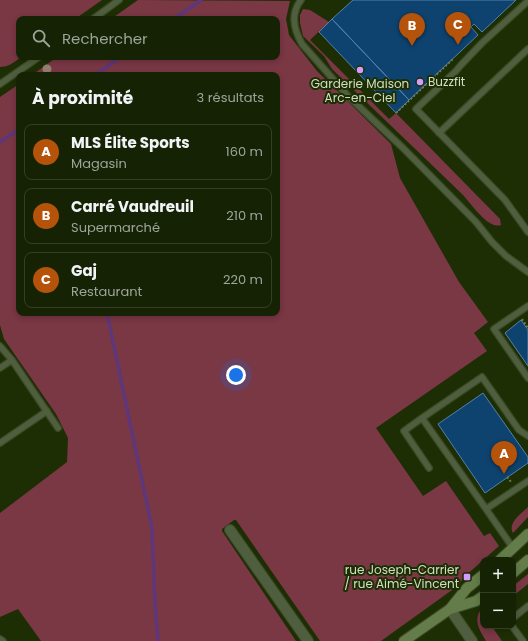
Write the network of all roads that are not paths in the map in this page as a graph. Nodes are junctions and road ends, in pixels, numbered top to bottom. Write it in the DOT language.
graph roads {
  1 [pos="119,0"];
  2 [pos="301,0"];
  3 [pos="528,1"];
  4 [pos="96,16"];
  5 [pos="528,48"];
  6 [pos="35,60"];
  7 [pos="17,72"];
  8 [pos="16,73"];
  9 [pos="0,84"];
  10 [pos="439,133"];
  11 [pos="528,232"];
  12 [pos="528,272"];
  13 [pos="528,306"];
  14 [pos="0,346"];
  15 [pos="12,360"];
  16 [pos="0,368"];
  17 [pos="528,378"];
  18 [pos="47,412"];
  19 [pos="422,418"];
  20 [pos="58,428"];
  21 [pos="528,436"];
  22 [pos="0,443"];
  23 [pos="428,468"];
  24 [pos="528,481"];
  25 [pos="486,509"];
  26 [pos="230,530"];
  27 [pos="528,534"];
  28 [pos="513,548"];
  29 [pos="503,557"];
  30 [pos="528,560"];
  31 [pos="516,570"];
  32 [pos="480,577"];
  33 [pos="480,598"];
  34 [pos="528,606"];
  35 [pos="450,609"];
  36 [pos="516,616"];
  37 [pos="514,629"];
  38 [pos="0,640"];
  39 [pos="3,641"];
  40 [pos="308,641"];
  41 [pos="404,641"];
  42 [pos="472,641"];
  43 [pos="523,641"];
  1 -- 4 [label="lane"];
  2 -- 12 [label="lane"];
  3 -- 10 [label="lane"];
  5 -- 10 [label="lane"];
  6 -- 7 [label="lane"];
  8 -- 9 [label="lane"];
  10 -- 11 [label="lane"];
  13 -- 17 [label="lane"];
  14 -- 15 [label="lane"];
  15 -- 16 [label="lane"];
  15 -- 18 [label="lane"];
  18 -- 20 [label="lane"];
  18 -- 22 [label="lane"];
  19 -- 21 [label="lane"];
  19 -- 23 [label="lane"];
  19 -- 25 [label="lane"];
  24 -- 25 [label="lane"];
  25 -- 28 [label="lane"];
  26 -- 40 [label="street"];
  27 -- 28 [label="street"];
  28 -- 29 [label="street"];
  30 -- 31 [label="street"];
  32 -- 35 [label="street"];
  33 -- 35 [label="street"];
  34 -- 36 [label="lane"];
  35 -- 41 [label="street"];
  35 -- 42 [label="street"];
  37 -- 43 [label="lane"];
  38 -- 39 [label="lane"];
}
